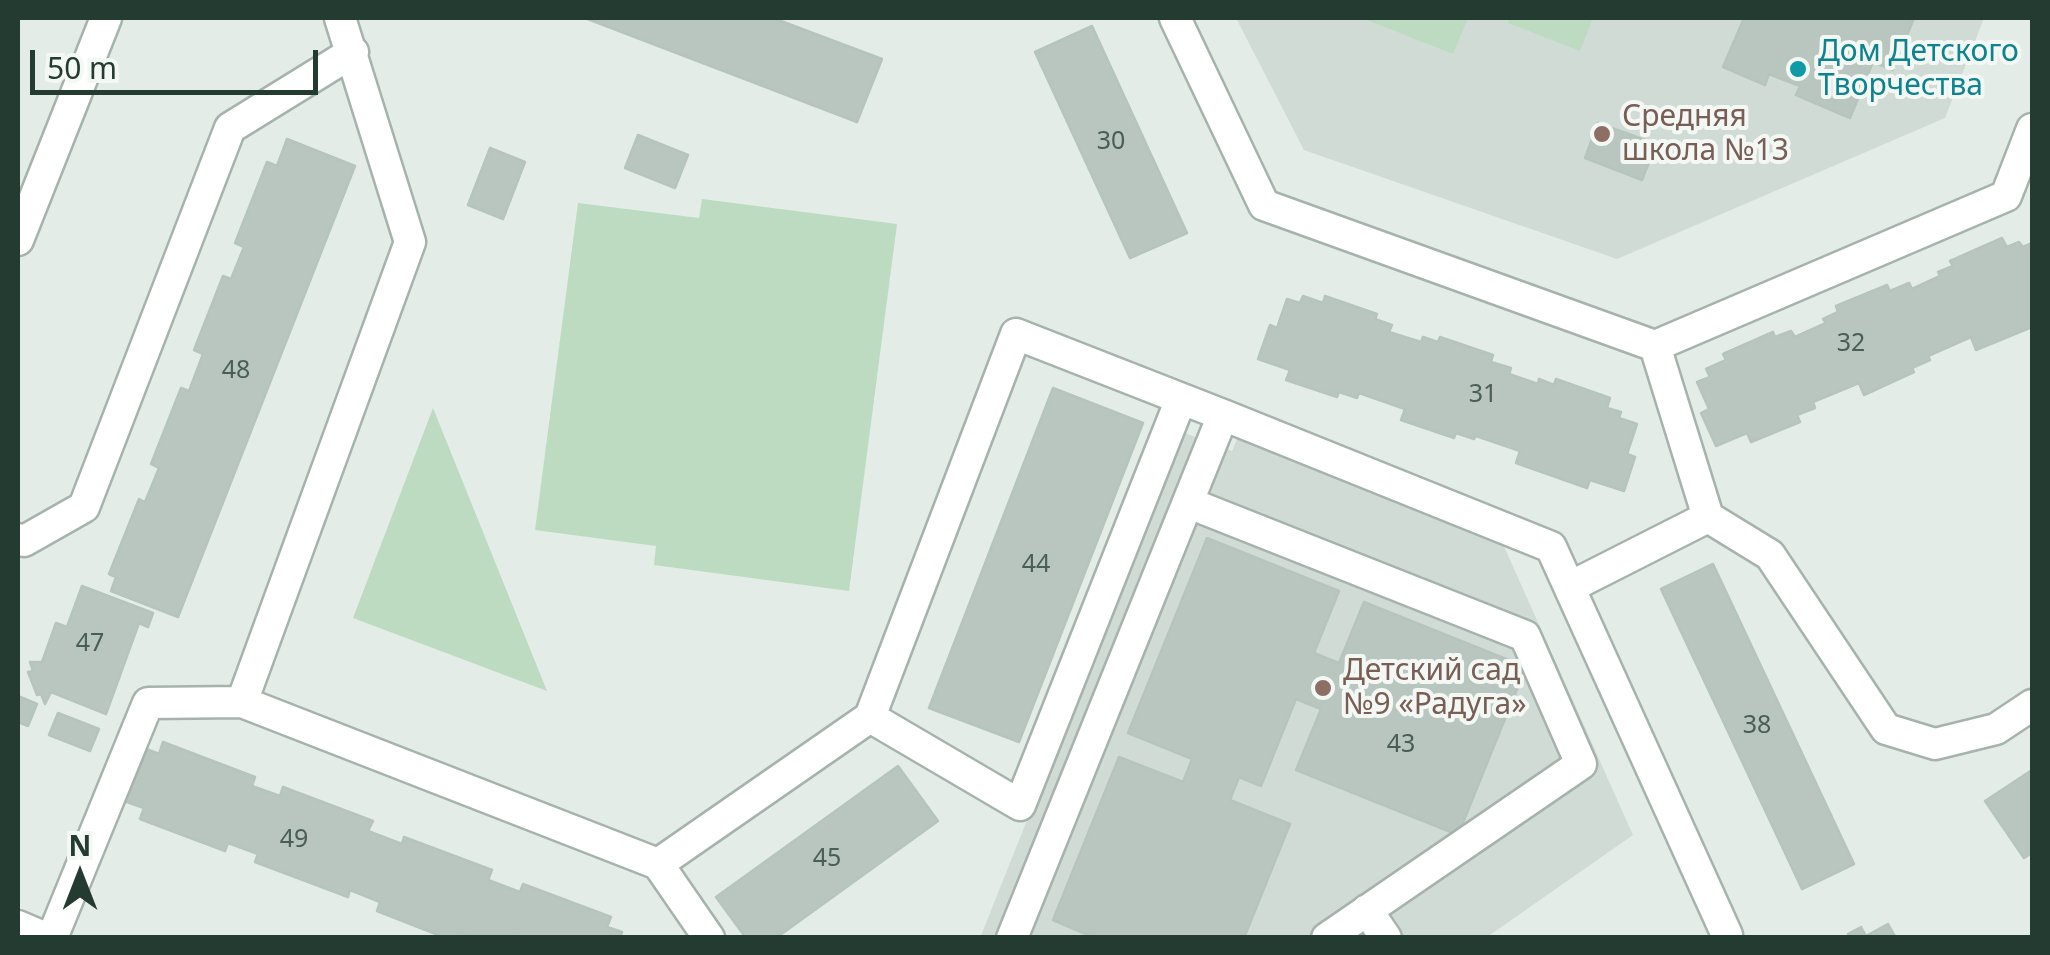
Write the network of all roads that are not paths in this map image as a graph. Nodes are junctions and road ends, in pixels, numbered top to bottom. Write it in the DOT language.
graph roads {
  1 [pos="106,18"];
  2 [pos="340,18"];
  3 [pos="1175,18"];
  4 [pos="353,52"];
  5 [pos="2032,129"];
  6 [pos="18,240"];
  7 [pos="1655,346"];
  8 [pos="1181,398"];
  9 [pos="1223,415"];
  10 [pos="1189,503"];
  11 [pos="1708,517"];
  12 [pos="18,539"];
  13 [pos="1570,587"];
  14 [pos="242,702"];
  15 [pos="2032,705"];
  16 [pos="870,716"];
  17 [pos="658,864"];
  18 [pos="1368,910"];
  19 [pos="18,926"];
  20 [pos="1726,937"];
  21 [pos="49,938"];
  22 [pos="709,938"];
  23 [pos="1012,938"];
  24 [pos="1327,938"];
  25 [pos="1386,938"];
  1 -- 6 [label="street"];
  2 -- 4 [label="street"];
  3 -- 7 [label="street"];
  4 -- 12 [label="street"];
  4 -- 14 [label="street"];
  5 -- 7 [label="street"];
  7 -- 11 [label="street"];
  8 -- 9 [label="street"];
  8 -- 16 [label="street"];
  8 -- 16 [label="street"];
  9 -- 10 [label="street"];
  9 -- 13 [label="street"];
  10 -- 18 [label="street"];
  10 -- 23 [label="street"];
  11 -- 13 [label="street"];
  11 -- 15 [label="street"];
  13 -- 20 [label="street"];
  14 -- 17 [label="street"];
  14 -- 21 [label="street"];
  16 -- 17 [label="street"];
  17 -- 22 [label="street"];
  18 -- 24 [label="street"];
  18 -- 25 [label="street"];
  19 -- 21 [label="street"];
}
